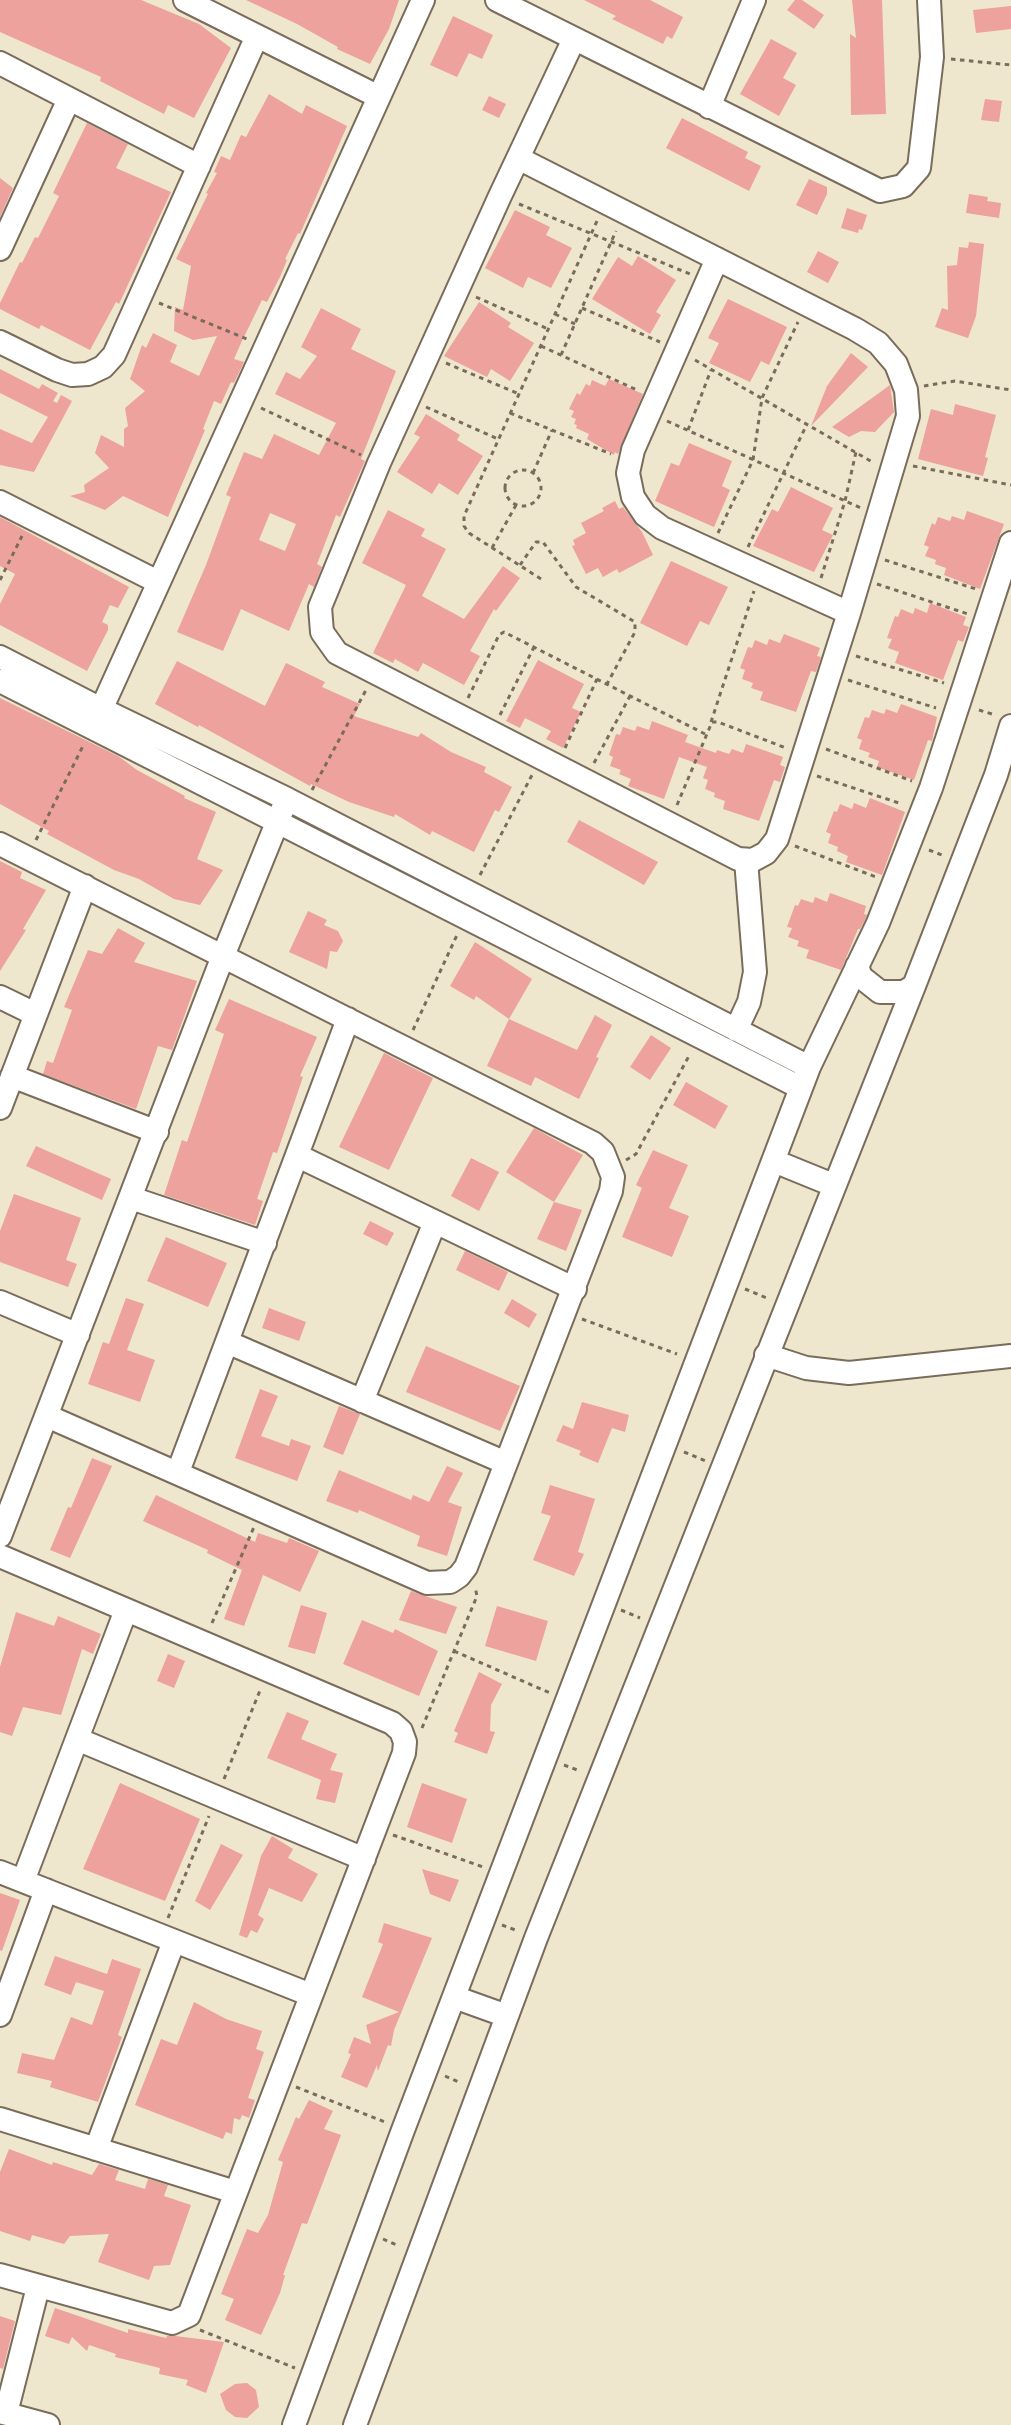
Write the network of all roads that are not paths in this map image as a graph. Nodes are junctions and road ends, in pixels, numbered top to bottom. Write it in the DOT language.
graph roads {
  1 [pos="185,0"];
  2 [pos="423,0"];
  3 [pos="497,0"];
  4 [pos="754,0"];
  5 [pos="929,0"];
  6 [pos="257,36"];
  7 [pos="574,39"];
  8 [pos="0,63"];
  9 [pos="379,97"];
  10 [pos="69,99"];
  11 [pos="709,107"];
  12 [pos="518,158"];
  13 [pos="199,166"];
  14 [pos="0,249"];
  15 [pos="717,259"];
  16 [pos="0,342"];
  17 [pos="0,502"];
  18 [pos="1011,543"];
  19 [pos="158,582"];
  20 [pos="849,613"];
  21 [pos="0,657"];
  22 [pos="0,681"];
  23 [pos="97,719"];
  24 [pos="1006,722"];
  25 [pos="295,803"];
  26 [pos="278,822"];
  27 [pos="0,843"];
  28 [pos="746,860"];
  29 [pos="85,886"];
  30 [pos="223,956"];
  31 [pos="857,966"];
  32 [pos="914,986"];
  33 [pos="0,997"];
  34 [pos="35,1014"];
  35 [pos="348,1019"];
  36 [pos="736,1030"];
  37 [pos="809,1067"];
  38 [pos="12,1076"];
  39 [pos="801,1088"];
  40 [pos="0,1108"];
  41 [pos="157,1132"];
  42 [pos="298,1156"];
  43 [pos="774,1161"];
  44 [pos="833,1185"];
  45 [pos="131,1198"];
  46 [pos="435,1222"];
  47 [pos="265,1243"];
  48 [pos="575,1288"];
  49 [pos="0,1302"];
  50 [pos="78,1335"];
  51 [pos="227,1342"];
  52 [pos="766,1355"];
  53 [pos="1011,1356"];
  54 [pos="362,1401"];
  55 [pos="47,1416"];
  56 [pos="506,1463"];
  57 [pos="178,1472"];
  58 [pos="0,1536"];
  59 [pos="0,1556"];
  60 [pos="126,1610"];
  61 [pos="77,1739"];
  62 [pos="364,1859"];
  63 [pos="0,1872"];
  64 [pos="23,1881"];
  65 [pos="46,1890"];
  66 [pos="174,1941"];
  67 [pos="311,1995"];
  68 [pos="454,1997"];
  69 [pos="0,2014"];
  70 [pos="507,2016"];
  71 [pos="0,2120"];
  72 [pos="96,2149"];
  73 [pos="235,2192"];
  74 [pos="0,2275"];
  75 [pos="38,2287"];
  76 [pos="3,2413"];
  77 [pos="296,2424"];
  78 [pos="48,2425"];
  79 [pos="355,2425"];
  1 -- 6 [label="street"];
  2 -- 9 [label="street"];
  3 -- 7 [label="street"];
  4 -- 11 [label="street"];
  5 -- 11 [label="street"];
  6 -- 9 [label="street"];
  6 -- 13 [label="street"];
  7 -- 11 [label="street"];
  7 -- 12 [label="street"];
  8 -- 10 [label="street"];
  9 -- 19 [label="street"];
  10 -- 13 [label="street"];
  10 -- 14 [label="street"];
  12 -- 15 [label="street"];
  12 -- 28 [label="street"];
  13 -- 16 [label="street"];
  15 -- 20 [label="street"];
  15 -- 20 [label="street"];
  17 -- 19 [label="street"];
  18 -- 31 [label="street"];
  19 -- 23 [label="street"];
  20 -- 28 [label="street"];
  21 -- 23 [label="street"];
  22 -- 23 [label="street"];
  23 -- 25 [label="street"];
  23 -- 26 [label="street"];
  24 -- 32 [label="street"];
  25 -- 26 [label="street"];
  25 -- 36 [label="street"];
  26 -- 30 [label="street"];
  26 -- 39 [label="street"];
  27 -- 29 [label="street"];
  28 -- 36 [label="street"];
  29 -- 30 [label="street"];
  29 -- 34 [label="street"];
  30 -- 35 [label="street"];
  30 -- 41 [label="street"];
  31 -- 32 [label="street"];
  31 -- 37 [label="street"];
  32 -- 44 [label="street"];
  33 -- 34 [label="street"];
  34 -- 38 [label="street"];
  35 -- 42 [label="street"];
  35 -- 48 [label="street"];
  36 -- 37 [label="street"];
  37 -- 39 [label="street"];
  38 -- 40 [label="street"];
  38 -- 41 [label="street"];
  39 -- 43 [label="street"];
  41 -- 45 [label="street"];
  42 -- 46 [label="street"];
  42 -- 47 [label="street"];
  43 -- 44 [label="street"];
  43 -- 68 [label="street"];
  44 -- 52 [label="street"];
  45 -- 47 [label="street"];
  45 -- 50 [label="street"];
  46 -- 48 [label="street"];
  46 -- 54 [label="street"];
  47 -- 51 [label="street"];
  48 -- 56 [label="street"];
  49 -- 50 [label="street"];
  50 -- 55 [label="street"];
  51 -- 54 [label="street"];
  51 -- 57 [label="street"];
  52 -- 53 [label="street"];
  52 -- 70 [label="street"];
  54 -- 56 [label="street"];
  55 -- 57 [label="street"];
  55 -- 58 [label="street"];
  56 -- 57 [label="street"];
  59 -- 60 [label="street"];
  60 -- 61 [label="street"];
  60 -- 62 [label="street"];
  61 -- 62 [label="street"];
  61 -- 64 [label="street"];
  62 -- 67 [label="street"];
  63 -- 64 [label="street"];
  64 -- 65 [label="street"];
  65 -- 66 [label="street"];
  65 -- 69 [label="street"];
  66 -- 67 [label="street"];
  66 -- 72 [label="street"];
  67 -- 73 [label="street"];
  68 -- 70 [label="street"];
  68 -- 77 [label="street"];
  70 -- 79 [label="street"];
  71 -- 72 [label="street"];
  72 -- 73 [label="street"];
  73 -- 75 [label="street"];
  74 -- 75 [label="street"];
  75 -- 76 [label="street"];
  76 -- 78 [label="street"];
}
